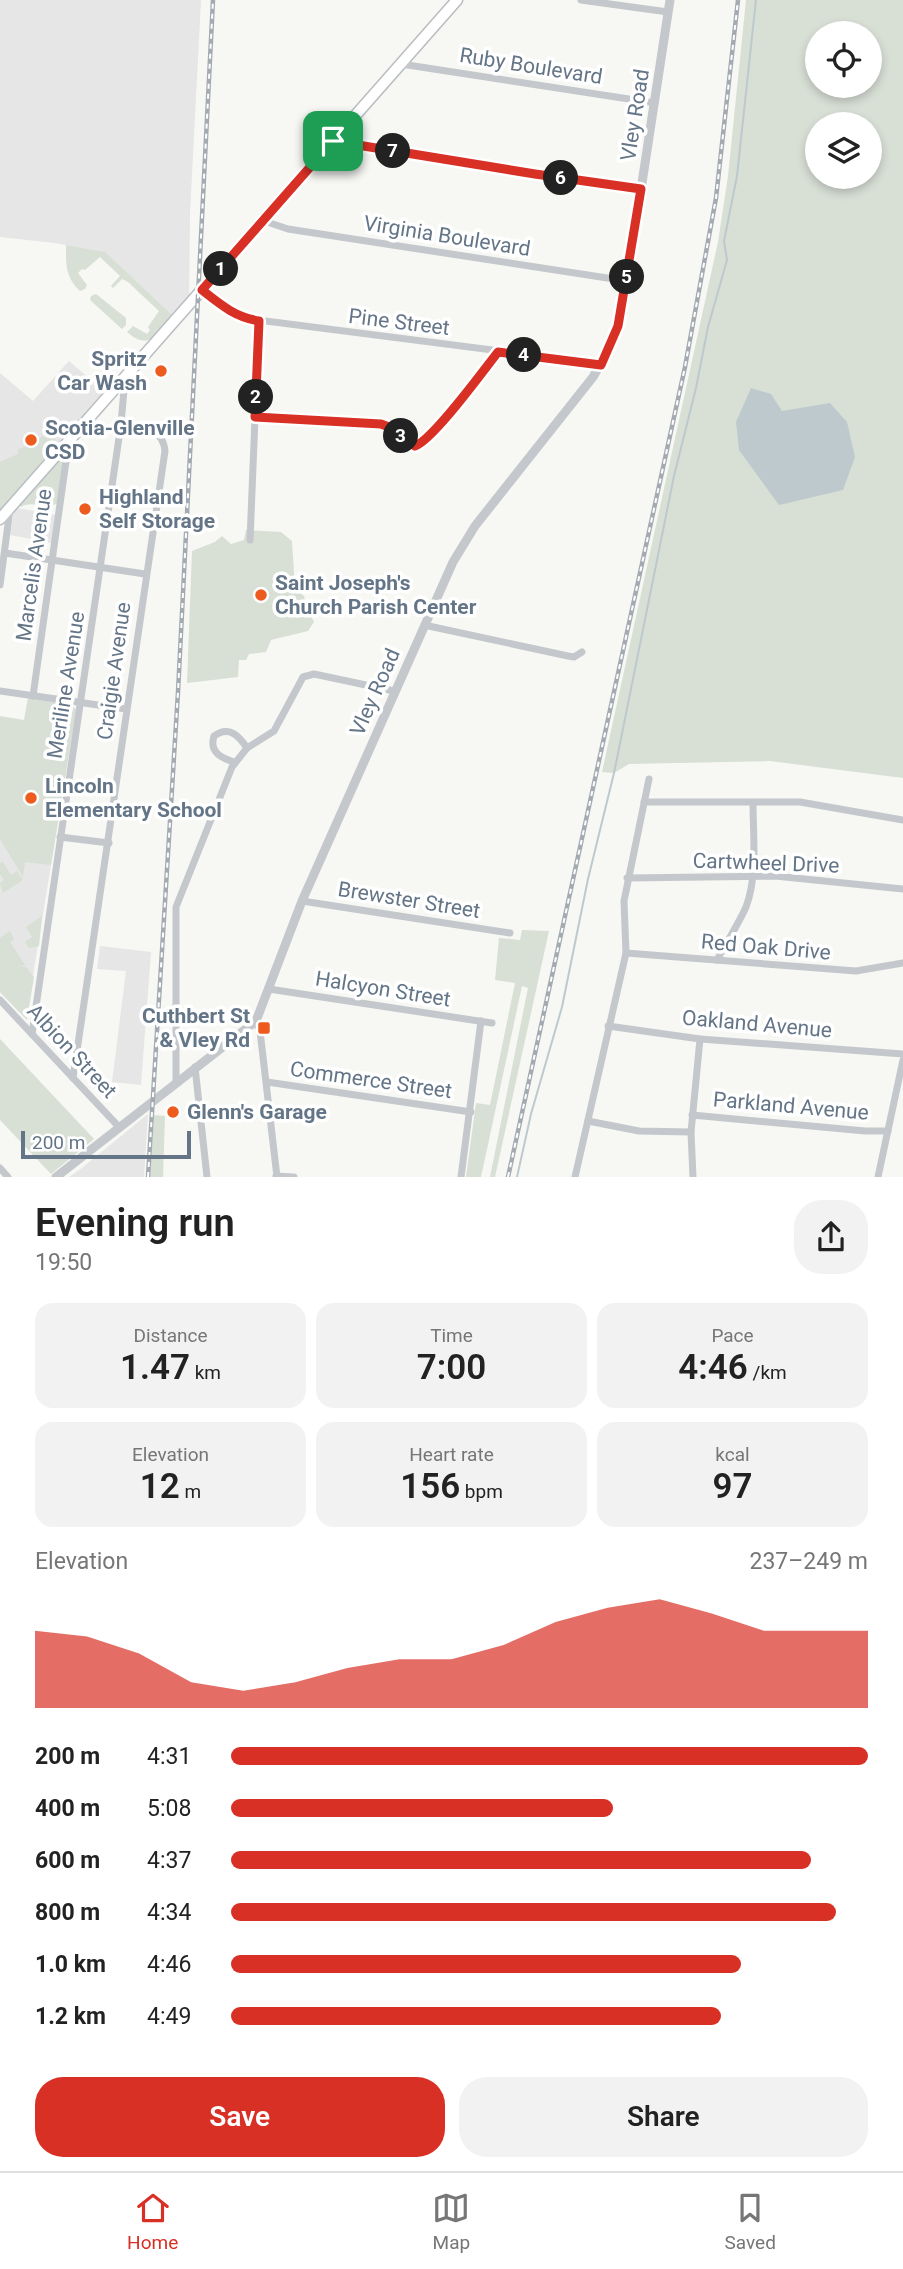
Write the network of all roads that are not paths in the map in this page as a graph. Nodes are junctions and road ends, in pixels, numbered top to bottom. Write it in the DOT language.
graph roads {
  1 [pos="457,0"];
  2 [pos="581,0"];
  3 [pos="670,0"];
  4 [pos="668,12"];
  5 [pos="401,64"];
  6 [pos="655,103"];
  7 [pos="333,141"];
  8 [pos="641,189"];
  9 [pos="264,221"];
  10 [pos="626,281"];
  11 [pos="202,290"];
  12 [pos="259,321"];
  13 [pos="498,352"];
  14 [pos="601,365"];
  15 [pos="121,382"];
  16 [pos="255,417"];
  17 [pos="121,424"];
  18 [pos="70,439"];
  19 [pos="10,509"];
  20 [pos="0,519"];
  21 [pos="250,540"];
  22 [pos="5,553"];
  23 [pos="53,561"];
  24 [pos="101,569"];
  25 [pos="145,574"];
  26 [pos="0,585"];
  27 [pos="424,625"];
  28 [pos="582,652"];
  29 [pos="0,691"];
  30 [pos="394,691"];
  31 [pos="33,696"];
  32 [pos="82,704"];
  33 [pos="126,709"];
  34 [pos="247,748"];
  35 [pos="234,762"];
  36 [pos="649,779"];
  37 [pos="644,802"];
  38 [pos="753,803"];
  39 [pos="903,820"];
  40 [pos="60,837"];
  41 [pos="108,843"];
  42 [pos="752,876"];
  43 [pos="627,878"];
  44 [pos="903,890"];
  45 [pos="302,901"];
  46 [pos="510,933"];
  47 [pos="626,953"];
  48 [pos="717,960"];
  49 [pos="903,963"];
  50 [pos="269,989"];
  51 [pos="0,1000"];
  52 [pos="256,1021"];
  53 [pos="481,1021"];
  54 [pos="492,1023"];
  55 [pos="608,1026"];
  56 [pos="32,1034"];
  57 [pos="700,1039"];
  58 [pos="903,1054"];
  59 [pos="903,1060"];
  60 [pos="195,1067"];
  61 [pos="73,1079"];
  62 [pos="176,1082"];
  63 [pos="267,1083"];
  64 [pos="471,1112"];
  65 [pos="692,1115"];
  66 [pos="588,1121"];
  67 [pos="119,1127"];
  68 [pos="887,1131"];
  69 [pos="691,1132"];
  70 [pos="0,1168"];
  71 [pos="276,1176"];
  72 [pos="8,1177"];
  73 [pos="57,1177"];
  74 [pos="207,1177"];
  75 [pos="293,1177"];
  76 [pos="461,1177"];
  77 [pos="575,1177"];
  78 [pos="693,1177"];
  79 [pos="878,1177"];
  1 -- 5 [label="main road"];
  2 -- 4 [label="street"];
  3 -- 4 [label="street, Vley Road"];
  4 -- 6 [label="street, Vley Road"];
  5 -- 6 [label="street, Ruby Boulevard"];
  5 -- 7 [label="main road"];
  6 -- 8 [label="street, Vley Road"];
  7 -- 8 [label="street"];
  7 -- 9 [label="main road"];
  8 -- 10 [label="street, Vley Road"];
  9 -- 10 [label="street, Virginia Boulevard"];
  9 -- 11 [label="main road"];
  10 -- 14 [label="street, Vley Road"];
  11 -- 12 [label="street, Pine Street"];
  11 -- 15 [label="main road"];
  12 -- 13 [label="street, Pine Street"];
  12 -- 16 [label="street"];
  13 -- 14 [label="street, Pine Street"];
  13 -- 16 [label="street"];
  14 -- 27 [label="street, Vley Road"];
  15 -- 17 [label="street, Meriline Avenue"];
  15 -- 18 [label="main road"];
  16 -- 21 [label="street"];
  17 -- 24 [label="street, Meriline Avenue"];
  17 -- 25 [label="street, Craigie Avenue"];
  18 -- 19 [label="main road"];
  18 -- 23 [label="street, Marcelis Avenue"];
  19 -- 20 [label="main road"];
  19 -- 22 [label="street"];
  22 -- 23 [label="street"];
  22 -- 26 [label="street"];
  23 -- 24 [label="street"];
  23 -- 31 [label="street, Marcelis Avenue"];
  24 -- 25 [label="street"];
  24 -- 32 [label="street, Meriline Avenue"];
  25 -- 33 [label="street, Craigie Avenue"];
  27 -- 28 [label="street"];
  27 -- 30 [label="street, Vley Road"];
  29 -- 31 [label="street"];
  30 -- 34 [label="street"];
  30 -- 45 [label="street, Vley Road"];
  31 -- 32 [label="street"];
  32 -- 33 [label="street"];
  32 -- 40 [label="street, Meriline Avenue"];
  33 -- 41 [label="street, Craigie Avenue"];
  34 -- 35 [label="street"];
  34 -- 35 [label="street"];
  35 -- 62 [label="street"];
  36 -- 37 [label="street"];
  37 -- 38 [label="street"];
  37 -- 43 [label="street"];
  38 -- 39 [label="street"];
  38 -- 42 [label="street"];
  40 -- 41 [label="street"];
  40 -- 56 [label="street, Meriline Avenue"];
  41 -- 61 [label="street, Craigie Avenue"];
  42 -- 43 [label="street, Cartwheel Drive"];
  42 -- 44 [label="street, Cartwheel Drive"];
  42 -- 48 [label="street"];
  43 -- 47 [label="street"];
  45 -- 46 [label="street, Brewster Street"];
  45 -- 50 [label="street, Vley Road"];
  47 -- 48 [label="street, Red Oak Drive"];
  47 -- 55 [label="street"];
  48 -- 49 [label="street, Red Oak Drive"];
  50 -- 52 [label="street, Vley Road"];
  50 -- 53 [label="street, Halcyon Street"];
  51 -- 56 [label="street, Albion Street"];
  52 -- 60 [label="street"];
  52 -- 63 [label="street"];
  53 -- 54 [label="street, Halcyon Street"];
  53 -- 64 [label="street"];
  55 -- 57 [label="street, Oakland Avenue"];
  55 -- 66 [label="street"];
  56 -- 61 [label="street, Albion Street"];
  57 -- 58 [label="street, Oakland Avenue"];
  57 -- 65 [label="street"];
  59 -- 68 [label="street"];
  60 -- 62 [label="street"];
  60 -- 74 [label="street"];
  61 -- 67 [label="street, Albion Street"];
  62 -- 67 [label="street"];
  63 -- 64 [label="street, Commerce Street"];
  63 -- 71 [label="street"];
  64 -- 76 [label="street"];
  65 -- 68 [label="street, Parkland Avenue"];
  65 -- 69 [label="street"];
  66 -- 69 [label="street, Parkland Avenue"];
  66 -- 77 [label="street"];
  67 -- 73 [label="street"];
  68 -- 79 [label="street"];
  69 -- 78 [label="street"];
  70 -- 72 [label="street"];
  71 -- 75 [label="street"];
}
